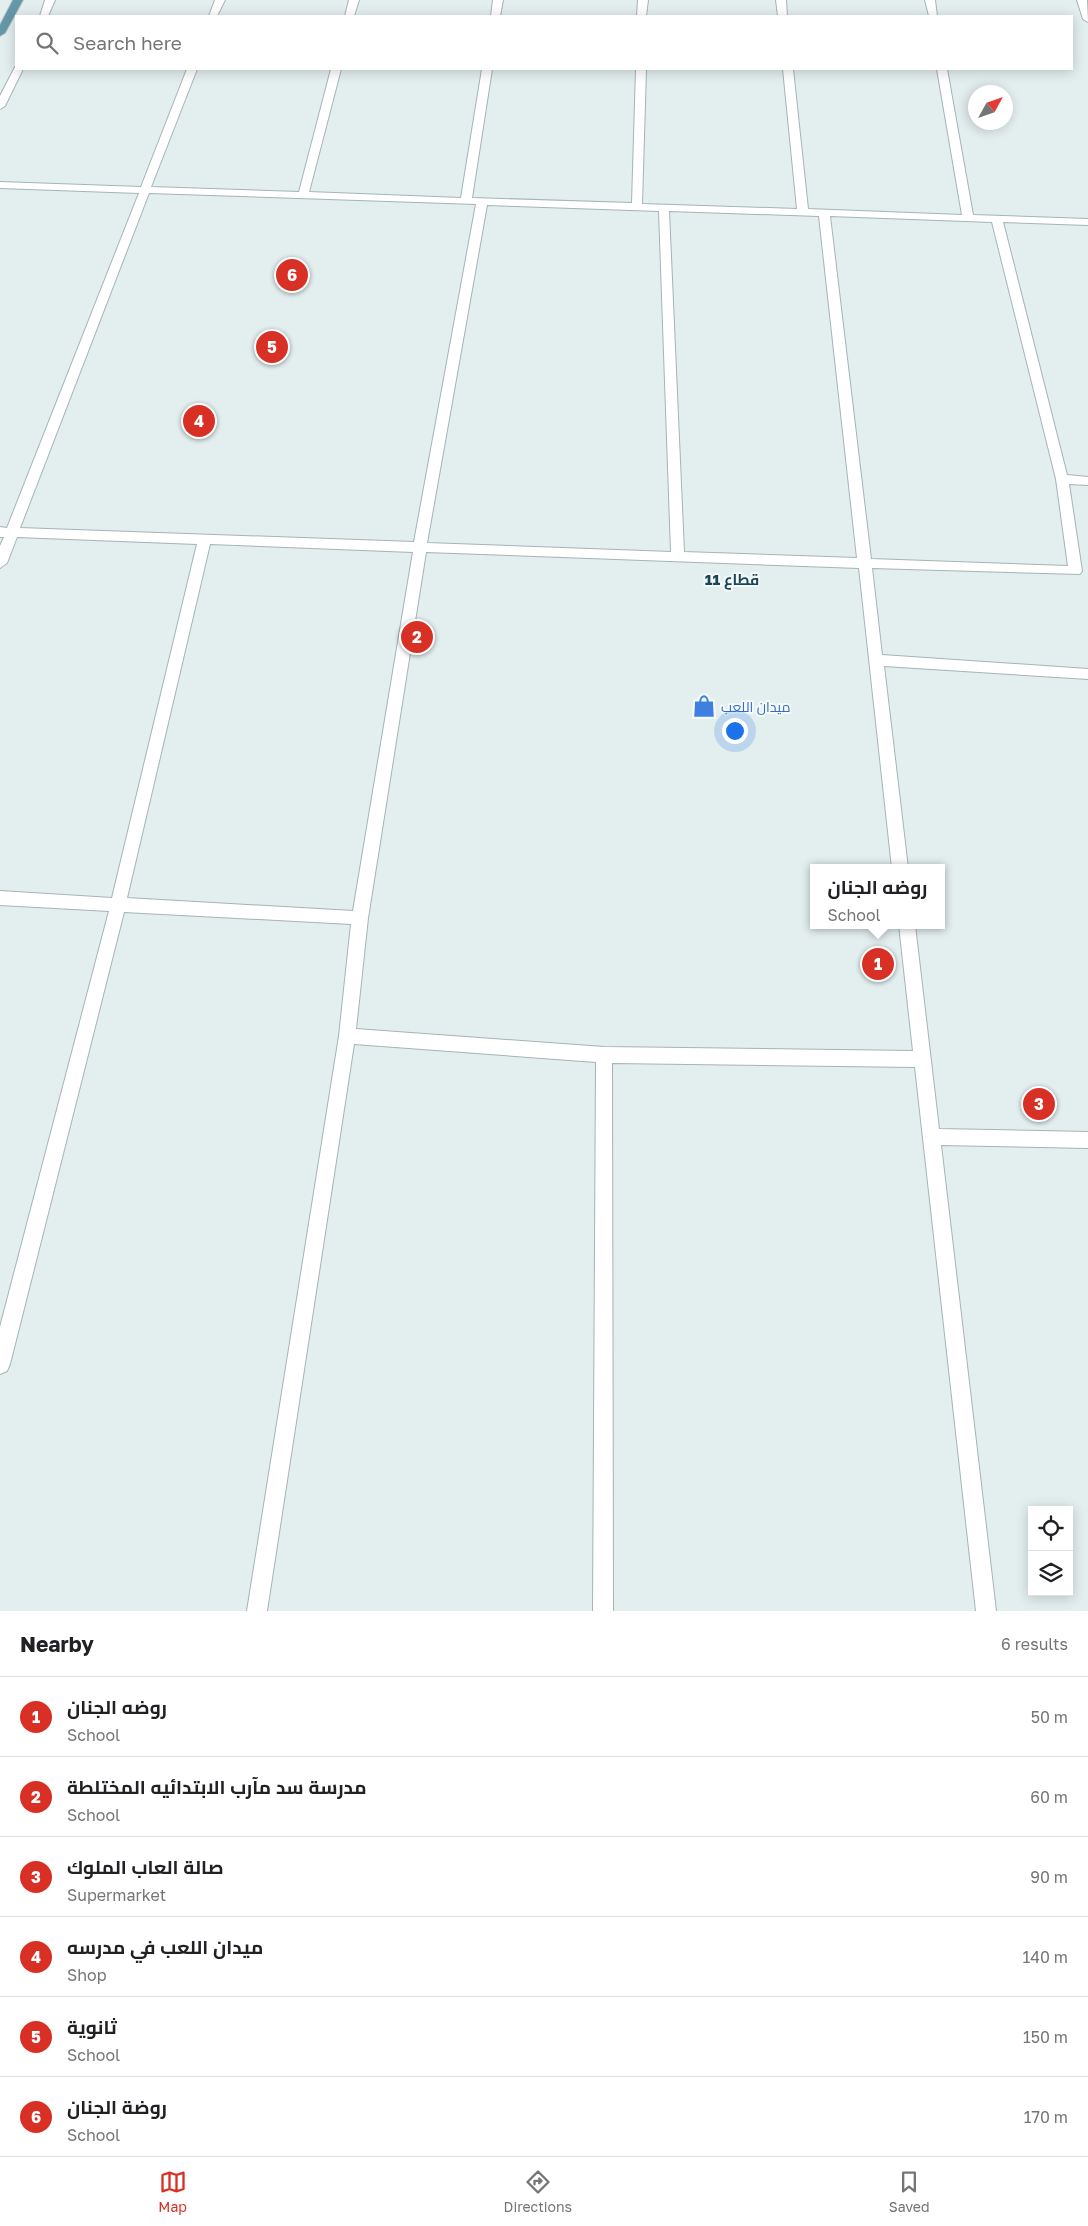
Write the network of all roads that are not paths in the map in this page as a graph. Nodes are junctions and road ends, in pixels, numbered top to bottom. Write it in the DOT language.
graph roads {
  1 [pos="18,0"];
  2 [pos="50,0"];
  3 [pos="220,0"];
  4 [pos="354,0"];
  5 [pos="498,0"];
  6 [pos="643,0"];
  7 [pos="781,0"];
  8 [pos="930,0"];
  9 [pos="1082,0"];
  10 [pos="44,15"];
  11 [pos="213,15"];
  12 [pos="350,15"];
  13 [pos="496,15"];
  14 [pos="642,15"];
  15 [pos="783,15"];
  16 [pos="933,15"];
  17 [pos="1088,19"];
  18 [pos="0,33"];
  19 [pos="18,70"];
  20 [pos="192,70"];
  21 [pos="336,70"];
  22 [pos="487,70"];
  23 [pos="641,70"];
  24 [pos="788,70"];
  25 [pos="942,70"];
  26 [pos="0,106"];
  27 [pos="0,185"];
  28 [pos="143,190"];
  29 [pos="303,195"];
  30 [pos="474,201"];
  31 [pos="637,207"];
  32 [pos="664,208"];
  33 [pos="803,212"];
  34 [pos="824,213"];
  35 [pos="968,218"];
  36 [pos="997,219"];
  37 [pos="1088,222"];
  38 [pos="1062,479"];
  39 [pos="1088,480"];
  40 [pos="6,532"];
  41 [pos="204,540"];
  42 [pos="420,548"];
  43 [pos="678,557"];
  44 [pos="0,563"];
  45 [pos="865,564"];
  46 [pos="876,660"];
  47 [pos="1088,674"];
  48 [pos="900,864"];
  49 [pos="0,898"];
  50 [pos="118,905"];
  51 [pos="360,918"];
  52 [pos="907,929"];
  53 [pos="346,1036"];
  54 [pos="604,1055"];
  55 [pos="922,1059"];
  56 [pos="932,1137"];
  57 [pos="1088,1140"];
  58 [pos="0,1364"];
  59 [pos="257,1611"];
  60 [pos="602,1611"];
  61 [pos="986,1611"];
  1 -- 18 [label="main road"];
  2 -- 10 [label="street"];
  3 -- 11 [label="street"];
  4 -- 12 [label="street"];
  5 -- 13 [label="street"];
  6 -- 14 [label="street"];
  7 -- 15 [label="street"];
  8 -- 16 [label="street"];
  9 -- 17 [label="street"];
  19 -- 26 [label="street"];
  20 -- 28 [label="street"];
  21 -- 29 [label="street"];
  22 -- 30 [label="street"];
  23 -- 31 [label="street"];
  24 -- 33 [label="street"];
  25 -- 35 [label="street"];
  27 -- 28 [label="street"];
  28 -- 29 [label="street"];
  28 -- 40 [label="street"];
  29 -- 30 [label="street"];
  30 -- 31 [label="street"];
  30 -- 42 [label="street"];
  31 -- 32 [label="street"];
  32 -- 33 [label="street"];
  32 -- 43 [label="street"];
  33 -- 34 [label="street"];
  34 -- 35 [label="street"];
  34 -- 45 [label="street"];
  35 -- 36 [label="street"];
  36 -- 37 [label="street"];
  36 -- 38 [label="street"];
  38 -- 39 [label="street"];
  38 -- 45 [label="street"];
  40 -- 41 [label="street"];
  40 -- 44 [label="street"];
  41 -- 42 [label="street"];
  41 -- 50 [label="street"];
  42 -- 43 [label="street"];
  42 -- 51 [label="street"];
  43 -- 45 [label="street"];
  45 -- 46 [label="street"];
  46 -- 47 [label="street"];
  46 -- 48 [label="street"];
  49 -- 50 [label="street"];
  50 -- 51 [label="street"];
  50 -- 58 [label="street"];
  51 -- 53 [label="street"];
  52 -- 55 [label="street"];
  53 -- 54 [label="street"];
  53 -- 59 [label="street"];
  54 -- 55 [label="street"];
  54 -- 60 [label="street"];
  55 -- 56 [label="street"];
  56 -- 57 [label="street"];
  56 -- 61 [label="street"];
}
